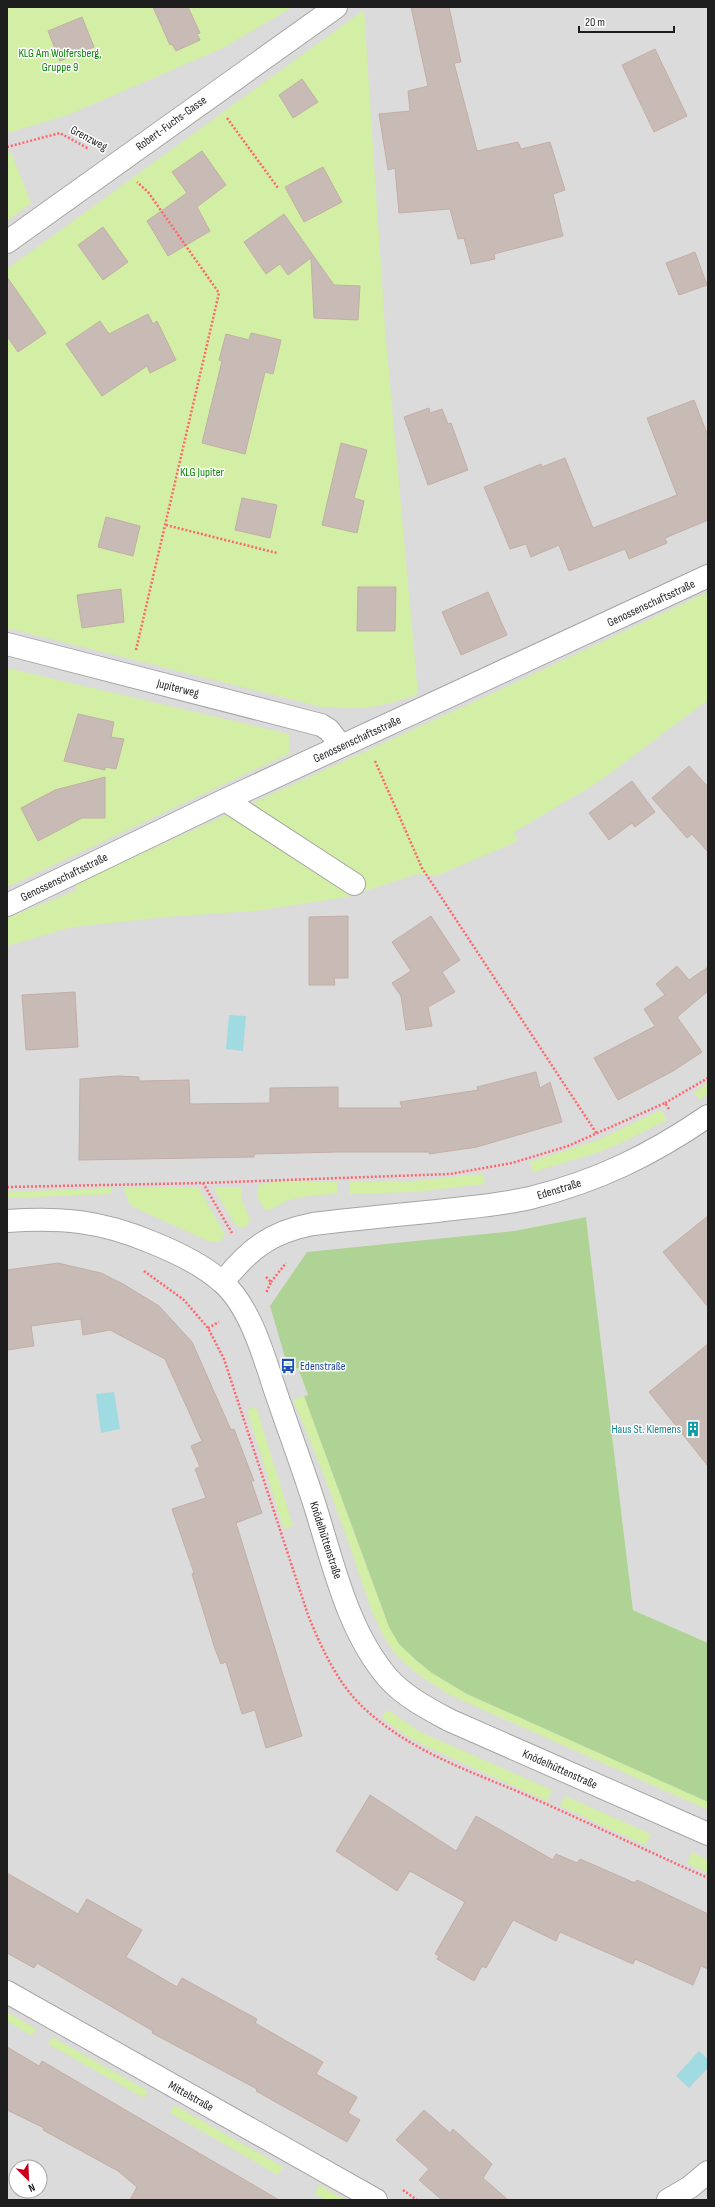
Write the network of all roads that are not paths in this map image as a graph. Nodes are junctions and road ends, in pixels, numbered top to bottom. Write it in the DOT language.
graph roads {
  1 [pos="336,7"];
  2 [pos="7,242"];
  3 [pos="708,576"];
  4 [pos="7,644"];
  5 [pos="341,746"];
  6 [pos="225,800"];
  7 [pos="354,884"];
  8 [pos="7,905"];
  9 [pos="708,1116"];
  10 [pos="7,1221"];
  11 [pos="222,1282"];
  12 [pos="708,1834"];
  13 [pos="7,1992"];
  14 [pos="708,2172"];
  15 [pos="376,2200"];
  16 [pos="668,2200"];
  1 -- 2 [label="street, Robert-Fuchs-Gasse"];
  3 -- 5 [label="street, Genossenschaftsstraße"];
  4 -- 5 [label="street, Jupiterweg"];
  5 -- 6 [label="street, Genossenschaftsstraße"];
  6 -- 7 [label="street"];
  6 -- 8 [label="street, Genossenschaftsstraße"];
  9 -- 11 [label="street, Edenstraße"];
  10 -- 11 [label="street, Knödelhüttenstraße"];
  11 -- 12 [label="street, Knödelhüttenstraße"];
  13 -- 15 [label="street, Mittelstraße"];
  14 -- 16 [label="street"];
}
